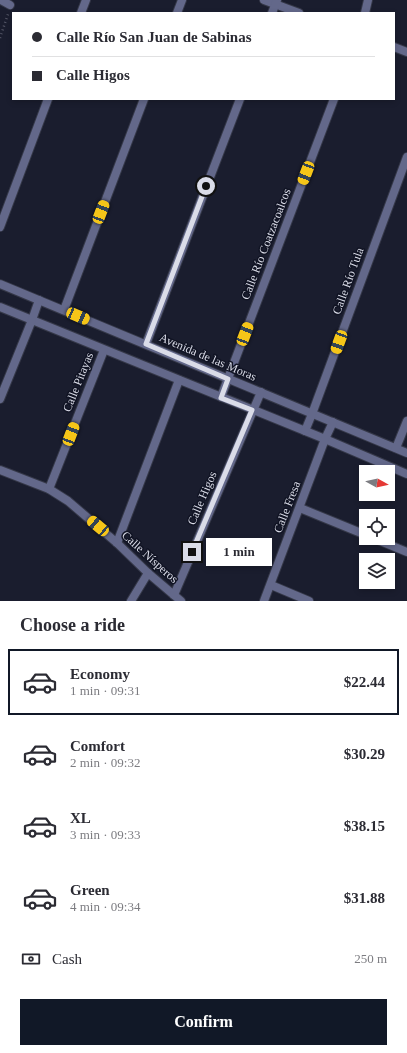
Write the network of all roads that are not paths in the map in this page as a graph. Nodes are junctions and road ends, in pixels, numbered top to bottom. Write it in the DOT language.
graph roads {
  1 [pos="1,0"];
  2 [pos="86,0"];
  3 [pos="182,0"];
  4 [pos="264,0"];
  5 [pos="368,0"];
  6 [pos="276,2"];
  7 [pos="10,5"];
  8 [pos="81,12"];
  9 [pos="177,12"];
  10 [pos="272,12"];
  11 [pos="297,12"];
  12 [pos="365,12"];
  13 [pos="395,48"];
  14 [pos="407,52"];
  15 [pos="48,100"];
  16 [pos="144,100"];
  17 [pos="240,100"];
  18 [pos="334,100"];
  19 [pos="407,157"];
  20 [pos="0,227"];
  21 [pos="0,284"];
  22 [pos="39,300"];
  23 [pos="0,307"];
  24 [pos="64,310"];
  25 [pos="32,320"];
  26 [pos="146,344"];
  27 [pos="104,350"];
  28 [pos="228,379"];
  29 [pos="179,380"];
  30 [pos="261,392"];
  31 [pos="221,398"];
  32 [pos="0,399"];
  33 [pos="252,410"];
  34 [pos="312,414"];
  35 [pos="407,421"];
  36 [pos="333,422"];
  37 [pos="305,431"];
  38 [pos="325,439"];
  39 [pos="396,448"];
  40 [pos="407,453"];
  41 [pos="0,470"];
  42 [pos="407,474"];
  43 [pos="49,489"];
  44 [pos="300,508"];
  45 [pos="359,532"];
  46 [pos="117,543"];
  47 [pos="390,545"];
  48 [pos="407,552"];
  49 [pos="148,573"];
  50 [pos="271,585"];
  51 [pos="174,595"];
  52 [pos="131,601"];
  53 [pos="181,601"];
  54 [pos="264,601"];
  55 [pos="309,601"];
  1 -- 7 [label="street"];
  2 -- 8 [label="street"];
  3 -- 9 [label="street"];
  4 -- 6 [label="street"];
  5 -- 12 [label="street"];
  6 -- 10 [label="street"];
  6 -- 11 [label="street"];
  13 -- 14 [label="street"];
  15 -- 20 [label="street"];
  16 -- 24 [label="street"];
  17 -- 26 [label="street"];
  18 -- 28 [label="street, Calle Río Coatzacoalcos"];
  19 -- 34 [label="street, Calle Río Tula"];
  21 -- 22 [label="street, Avenida de las Moras"];
  22 -- 24 [label="street, Avenida de las Moras"];
  22 -- 25 [label="street"];
  23 -- 25 [label="street"];
  24 -- 26 [label="street, Avenida de las Moras"];
  25 -- 27 [label="street"];
  25 -- 32 [label="street"];
  26 -- 28 [label="street, Avenida de las Moras"];
  27 -- 29 [label="street"];
  27 -- 43 [label="street, Calle Pitayas"];
  28 -- 30 [label="street, Avenida de las Moras"];
  28 -- 31 [label="street, Calle Río Coatzacoalcos"];
  29 -- 31 [label="street"];
  29 -- 46 [label="street"];
  30 -- 33 [label="street, Calle Higos"];
  30 -- 34 [label="street, Avenida de las Moras"];
  31 -- 33 [label="street"];
  33 -- 37 [label="street"];
  33 -- 51 [label="street, Calle Higos"];
  34 -- 36 [label="street, Avenida de las Moras"];
  34 -- 37 [label="street, Calle Río Tula"];
  35 -- 39 [label="street"];
  36 -- 38 [label="street, Calle Fresa"];
  36 -- 39 [label="street, Avenida de las Moras"];
  37 -- 38 [label="street"];
  38 -- 42 [label="street"];
  38 -- 44 [label="street, Calle Fresa"];
  39 -- 40 [label="street, Avenida de las Moras"];
  41 -- 43 [label="street, Calle Nísperos"];
  43 -- 46 [label="street, Calle Nísperos"];
  44 -- 45 [label="street"];
  44 -- 50 [label="street, Calle Fresa"];
  46 -- 49 [label="street, Calle Nísperos"];
  47 -- 48 [label="street"];
  49 -- 51 [label="street, Calle Nísperos"];
  49 -- 52 [label="street"];
  50 -- 54 [label="street, Calle Fresa"];
  50 -- 55 [label="street"];
  51 -- 53 [label="street, Calle Nísperos"];
}
